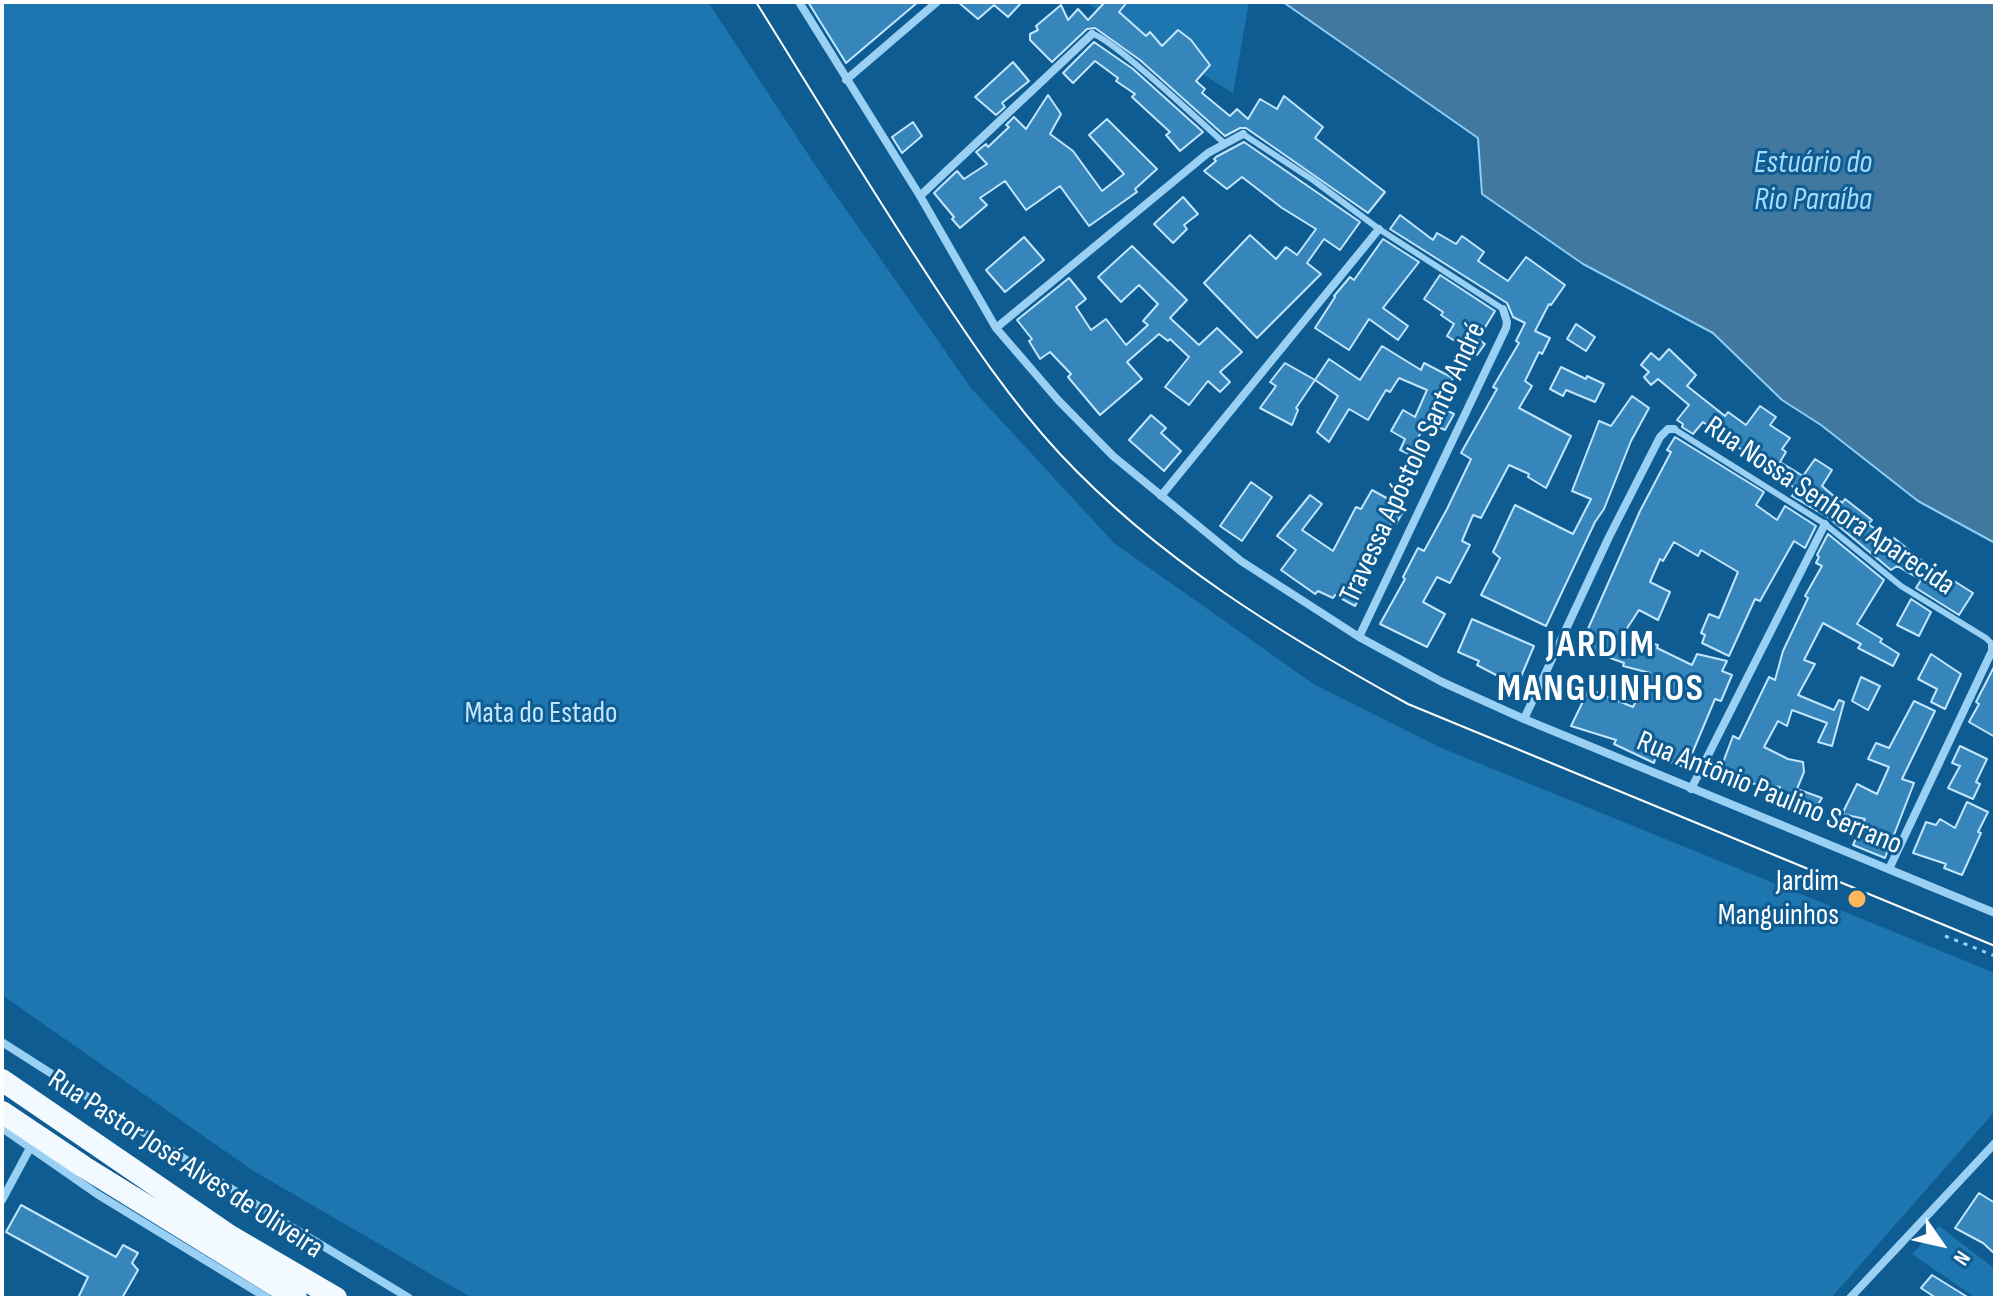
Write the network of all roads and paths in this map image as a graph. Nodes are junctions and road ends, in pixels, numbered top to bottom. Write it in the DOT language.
graph roads {
  1 [pos="799,2"];
  2 [pos="937,2"];
  3 [pos="1092,34"];
  4 [pos="846,80"];
  5 [pos="1243,134"];
  6 [pos="1224,143"];
  7 [pos="920,196"];
  8 [pos="1379,229"];
  9 [pos="1503,309"];
  10 [pos="996,328"];
  11 [pos="1674,429"];
  12 [pos="1161,496"];
  13 [pos="1825,524"];
  14 [pos="1359,637"];
  15 [pos="1991,653"];
  16 [pos="1524,719"];
  17 [pos="1691,789"];
  18 [pos="1889,869"];
  19 [pos="1995,913"];
  20 [pos="1945,936"];
  21 [pos="1995,956"];
  22 [pos="2,1042"];
  23 [pos="2,1080"];
  24 [pos="2,1112"];
  25 [pos="2,1128"];
  26 [pos="1995,1143"];
  27 [pos="30,1148"];
  28 [pos="2,1200"];
  29 [pos="267,1298"];
  30 [pos="296,1298"];
  31 [pos="336,1298"];
  32 [pos="409,1298"];
  33 [pos="1850,1298"];
  1 -- 4 [label="street, Rua Antônio Paulino Serrano"];
  2 -- 4 [label="street"];
  3 -- 6 [label="lane"];
  3 -- 7 [label="street"];
  4 -- 7 [label="street, Rua Antônio Paulino Serrano"];
  5 -- 6 [label="street"];
  5 -- 8 [label="lane"];
  6 -- 10 [label="street"];
  7 -- 10 [label="street, Rua Antônio Paulino Serrano"];
  8 -- 9 [label="lane"];
  8 -- 12 [label="street"];
  9 -- 14 [label="street, Travessa Apóstolo Santo André"];
  10 -- 12 [label="street, Rua Antônio Paulino Serrano"];
  11 -- 13 [label="lane, Rua Nossa Senhora Aparecida"];
  11 -- 16 [label="street"];
  12 -- 14 [label="street, Rua Antônio Paulino Serrano"];
  13 -- 15 [label="lane, Rua Nossa Senhora Aparecida"];
  13 -- 17 [label="street"];
  14 -- 16 [label="street, Rua Antônio Paulino Serrano"];
  15 -- 18 [label="street"];
  16 -- 17 [label="street, Rua Antônio Paulino Serrano"];
  17 -- 18 [label="street, Rua Antônio Paulino Serrano"];
  18 -- 19 [label="street, Rua Antônio Paulino Serrano"];
  20 -- 21 [label="path"];
  22 -- 32 [label="street"];
  23 -- 31 [label="highway, Rua Pastor José Alves de Oliveira"];
  24 -- 30 [label="highway, Rua Pastor José Alves de Oliveira"];
  25 -- 27 [label="street"];
  26 -- 33 [label="street"];
  27 -- 28 [label="street"];
  27 -- 29 [label="street"];
}
